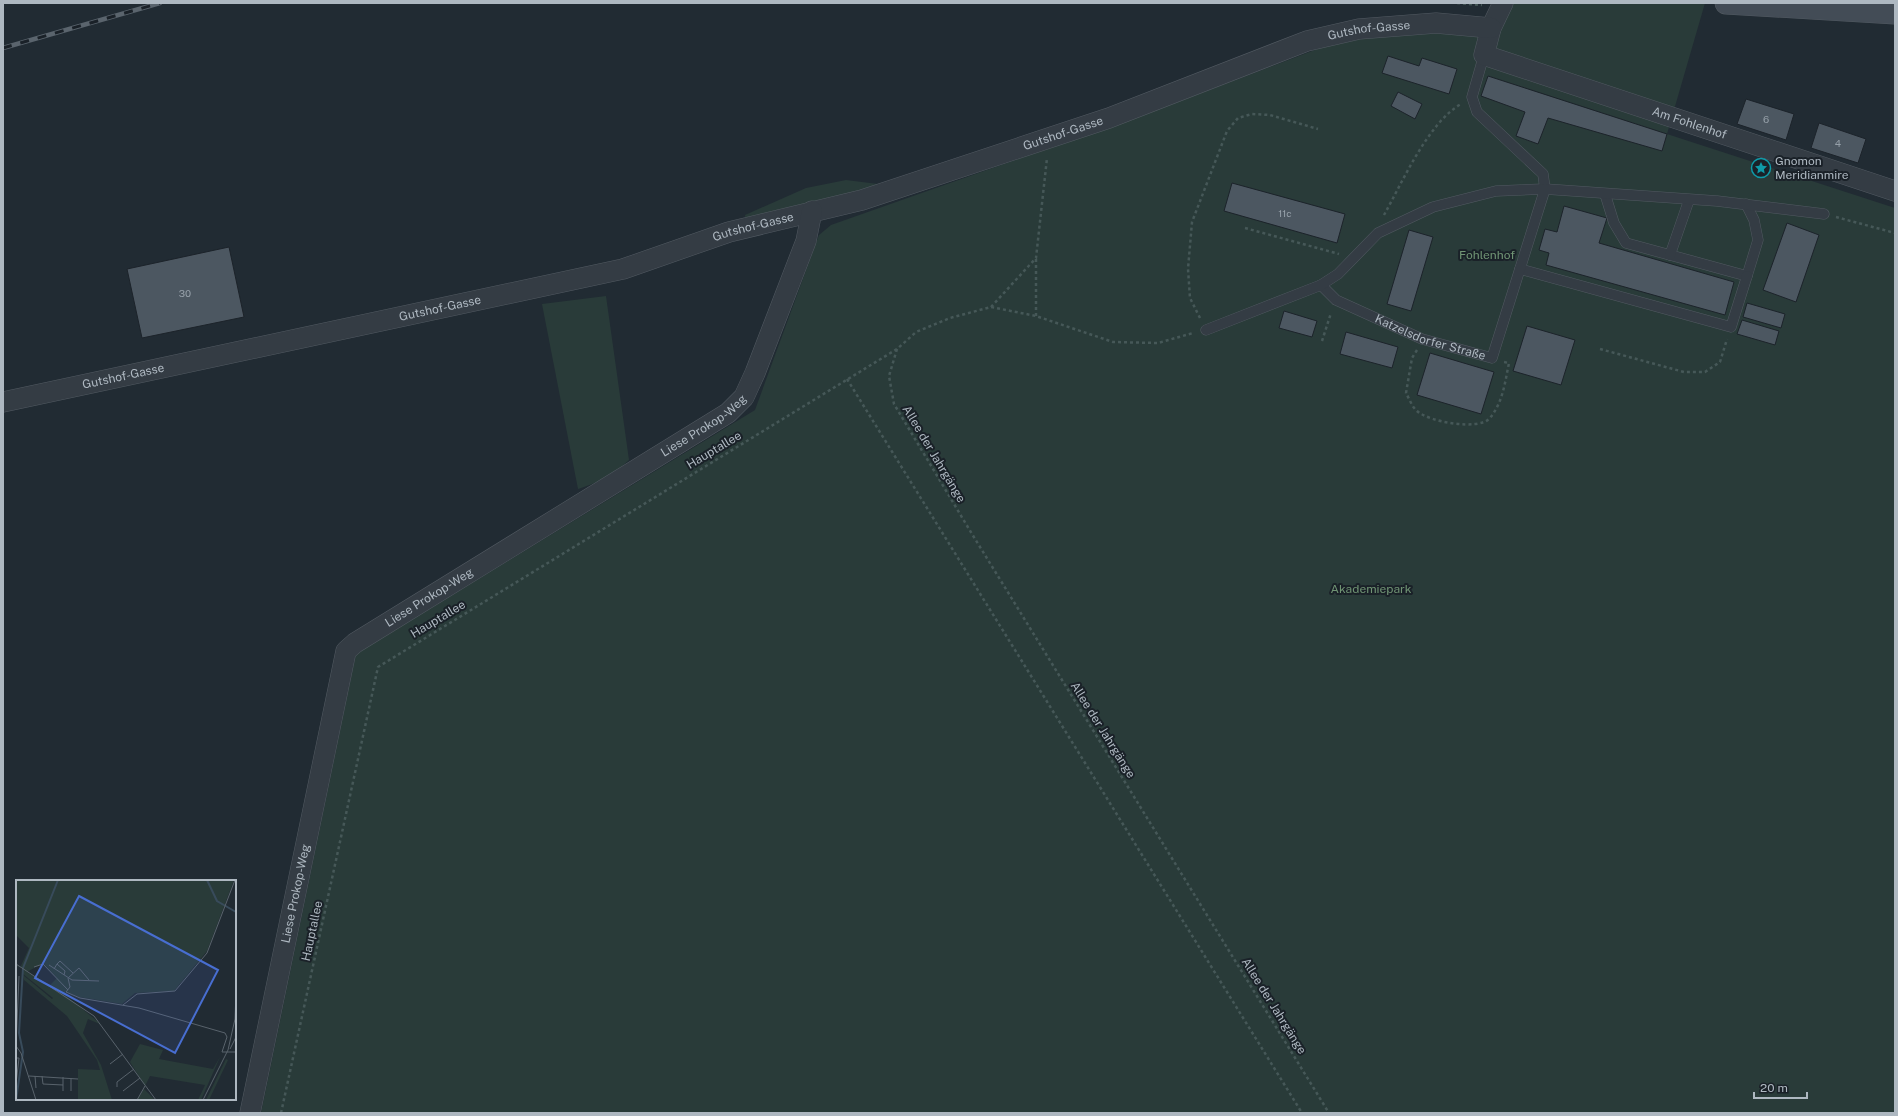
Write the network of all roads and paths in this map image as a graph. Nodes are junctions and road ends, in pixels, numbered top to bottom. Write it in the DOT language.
graph roads {
  1 [pos="1457,3"];
  2 [pos="1726,3"];
  3 [pos="1502,5"];
  4 [pos="1895,13"];
  5 [pos="1491,28"];
  6 [pos="1484,55"];
  7 [pos="1472,97"];
  8 [pos="1318,128"];
  9 [pos="1047,155"];
  10 [pos="1545,189"];
  11 [pos="1895,191"];
  12 [pos="1605,194"];
  13 [pos="1688,200"];
  14 [pos="1746,204"];
  15 [pos="812,211"];
  16 [pos="1824,214"];
  17 [pos="1245,228"];
  18 [pos="1895,232"];
  19 [pos="1378,233"];
  20 [pos="1670,255"];
  21 [pos="1036,258"];
  22 [pos="1353,258"];
  23 [pos="1520,269"];
  24 [pos="1747,276"];
  25 [pos="1321,285"];
  26 [pos="1336,300"];
  27 [pos="991,307"];
  28 [pos="1036,316"];
  29 [pos="1731,327"];
  30 [pos="1206,330"];
  31 [pos="1422,339"];
  32 [pos="1322,341"];
  33 [pos="1600,348"];
  34 [pos="897,349"];
  35 [pos="1492,358"];
  36 [pos="848,379"];
  37 [pos="3,402"];
  38 [pos="250,1113"];
  39 [pos="281,1113"];
  40 [pos="1302,1113"];
  41 [pos="1329,1113"];
  1 -- 3 [label="path"];
  2 -- 4 [label="street"];
  3 -- 5 [label="street"];
  5 -- 6 [label="street"];
  5 -- 15 [label="street, Gutshof-Gasse"];
  6 -- 7 [label="lane"];
  6 -- 11 [label="street, Am Fohlenhof"];
  7 -- 10 [label="lane"];
  7 -- 19 [label="path"];
  8 -- 30 [label="path"];
  9 -- 21 [label="path"];
  10 -- 12 [label="lane"];
  10 -- 19 [label="lane"];
  10 -- 23 [label="lane, Katzelsdorfer Straße"];
  12 -- 13 [label="lane"];
  12 -- 20 [label="lane"];
  13 -- 14 [label="lane"];
  13 -- 20 [label="lane"];
  14 -- 16 [label="lane"];
  14 -- 24 [label="lane"];
  15 -- 37 [label="street, Gutshof-Gasse"];
  15 -- 38 [label="street, Liese Prokop-Weg"];
  16 -- 18 [label="path"];
  17 -- 22 [label="path"];
  19 -- 22 [label="lane"];
  20 -- 24 [label="lane"];
  21 -- 27 [label="path"];
  21 -- 28 [label="path"];
  22 -- 25 [label="lane"];
  23 -- 29 [label="lane"];
  23 -- 35 [label="lane, Katzelsdorfer Straße"];
  24 -- 29 [label="lane"];
  25 -- 26 [label="lane, Katzelsdorfer Straße"];
  25 -- 30 [label="lane"];
  26 -- 31 [label="lane, Katzelsdorfer Straße"];
  26 -- 32 [label="path"];
  27 -- 28 [label="path"];
  27 -- 34 [label="path, Hauptallee"];
  28 -- 30 [label="path"];
  29 -- 33 [label="path"];
  31 -- 35 [label="lane, Katzelsdorfer Straße"];
  31 -- 35 [label="path"];
  34 -- 36 [label="path, Hauptallee"];
  34 -- 41 [label="path, Allee der Jahrgänge"];
  36 -- 39 [label="path, Hauptallee"];
  36 -- 40 [label="path"];
}
